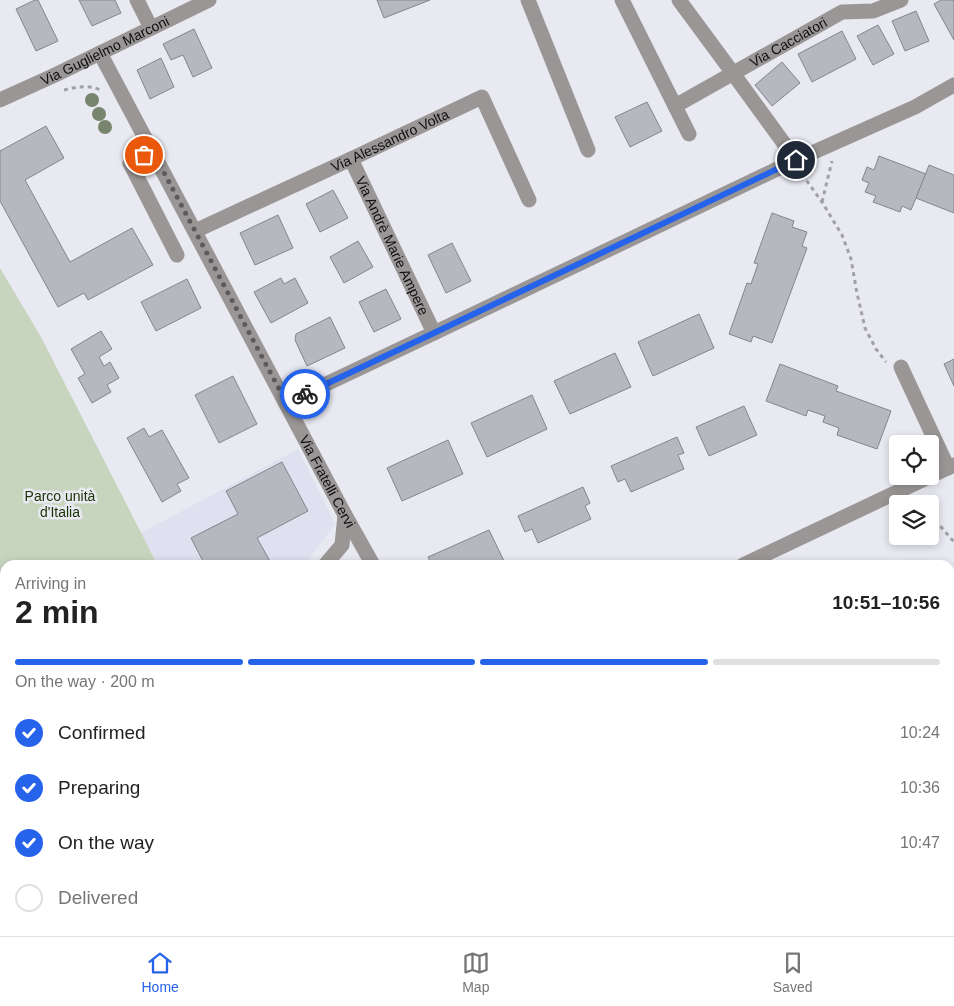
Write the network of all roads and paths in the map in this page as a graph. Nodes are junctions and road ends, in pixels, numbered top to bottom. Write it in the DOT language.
graph roads {
  1 [pos="137,0"];
  2 [pos="209,0"];
  3 [pos="528,0"];
  4 [pos="622,0"];
  5 [pos="679,0"];
  6 [pos="901,0"];
  7 [pos="151,28"];
  8 [pos="100,53"];
  9 [pos="734,74"];
  10 [pos="954,85"];
  11 [pos="0,100"];
  12 [pos="674,106"];
  13 [pos="688,134"];
  14 [pos="834,143"];
  15 [pos="152,150"];
  16 [pos="588,150"];
  17 [pos="351,159"];
  18 [pos="796,160"];
  19 [pos="530,200"];
  20 [pos="822,202"];
  21 [pos="198,236"];
  22 [pos="434,333"];
  23 [pos="894,365"];
  24 [pos="286,402"];
  25 [pos="951,466"];
  26 [pos="345,515"];
  27 [pos="939,524"];
  28 [pos="954,542"];
  29 [pos="330,560"];
  30 [pos="370,560"];
  31 [pos="754,560"];
  1 -- 7 [label="street"];
  2 -- 7 [label="street, Via Guglielmo Marconi"];
  3 -- 16 [label="street"];
  4 -- 12 [label="street"];
  5 -- 9 [label="street"];
  6 -- 9 [label="street, Via Cacciatori"];
  7 -- 8 [label="street, Via Guglielmo Marconi"];
  8 -- 11 [label="street, Via Guglielmo Marconi"];
  8 -- 15 [label="street, Via Fratelli Cervi"];
  9 -- 12 [label="street, Via Cacciatori"];
  9 -- 18 [label="street"];
  10 -- 14 [label="street"];
  12 -- 13 [label="street"];
  14 -- 18 [label="street"];
  14 -- 20 [label="path"];
  15 -- 21 [label="street, Via Fratelli Cervi"];
  15 -- 21 [label="street, Via Alessandro Volta"];
  17 -- 19 [label="street, Via Alessandro Volta"];
  17 -- 21 [label="street, Via Alessandro Volta"];
  17 -- 22 [label="street, Via Andrè Marie Ampere"];
  18 -- 20 [label="path"];
  18 -- 22 [label="street"];
  20 -- 23 [label="path"];
  21 -- 24 [label="street, Via Fratelli Cervi"];
  22 -- 24 [label="street"];
  23 -- 25 [label="street"];
  24 -- 26 [label="street, Via Fratelli Cervi"];
  25 -- 31 [label="street"];
  26 -- 29 [label="street"];
  26 -- 30 [label="street, Via Fratelli Cervi"];
  27 -- 28 [label="path"];
}
